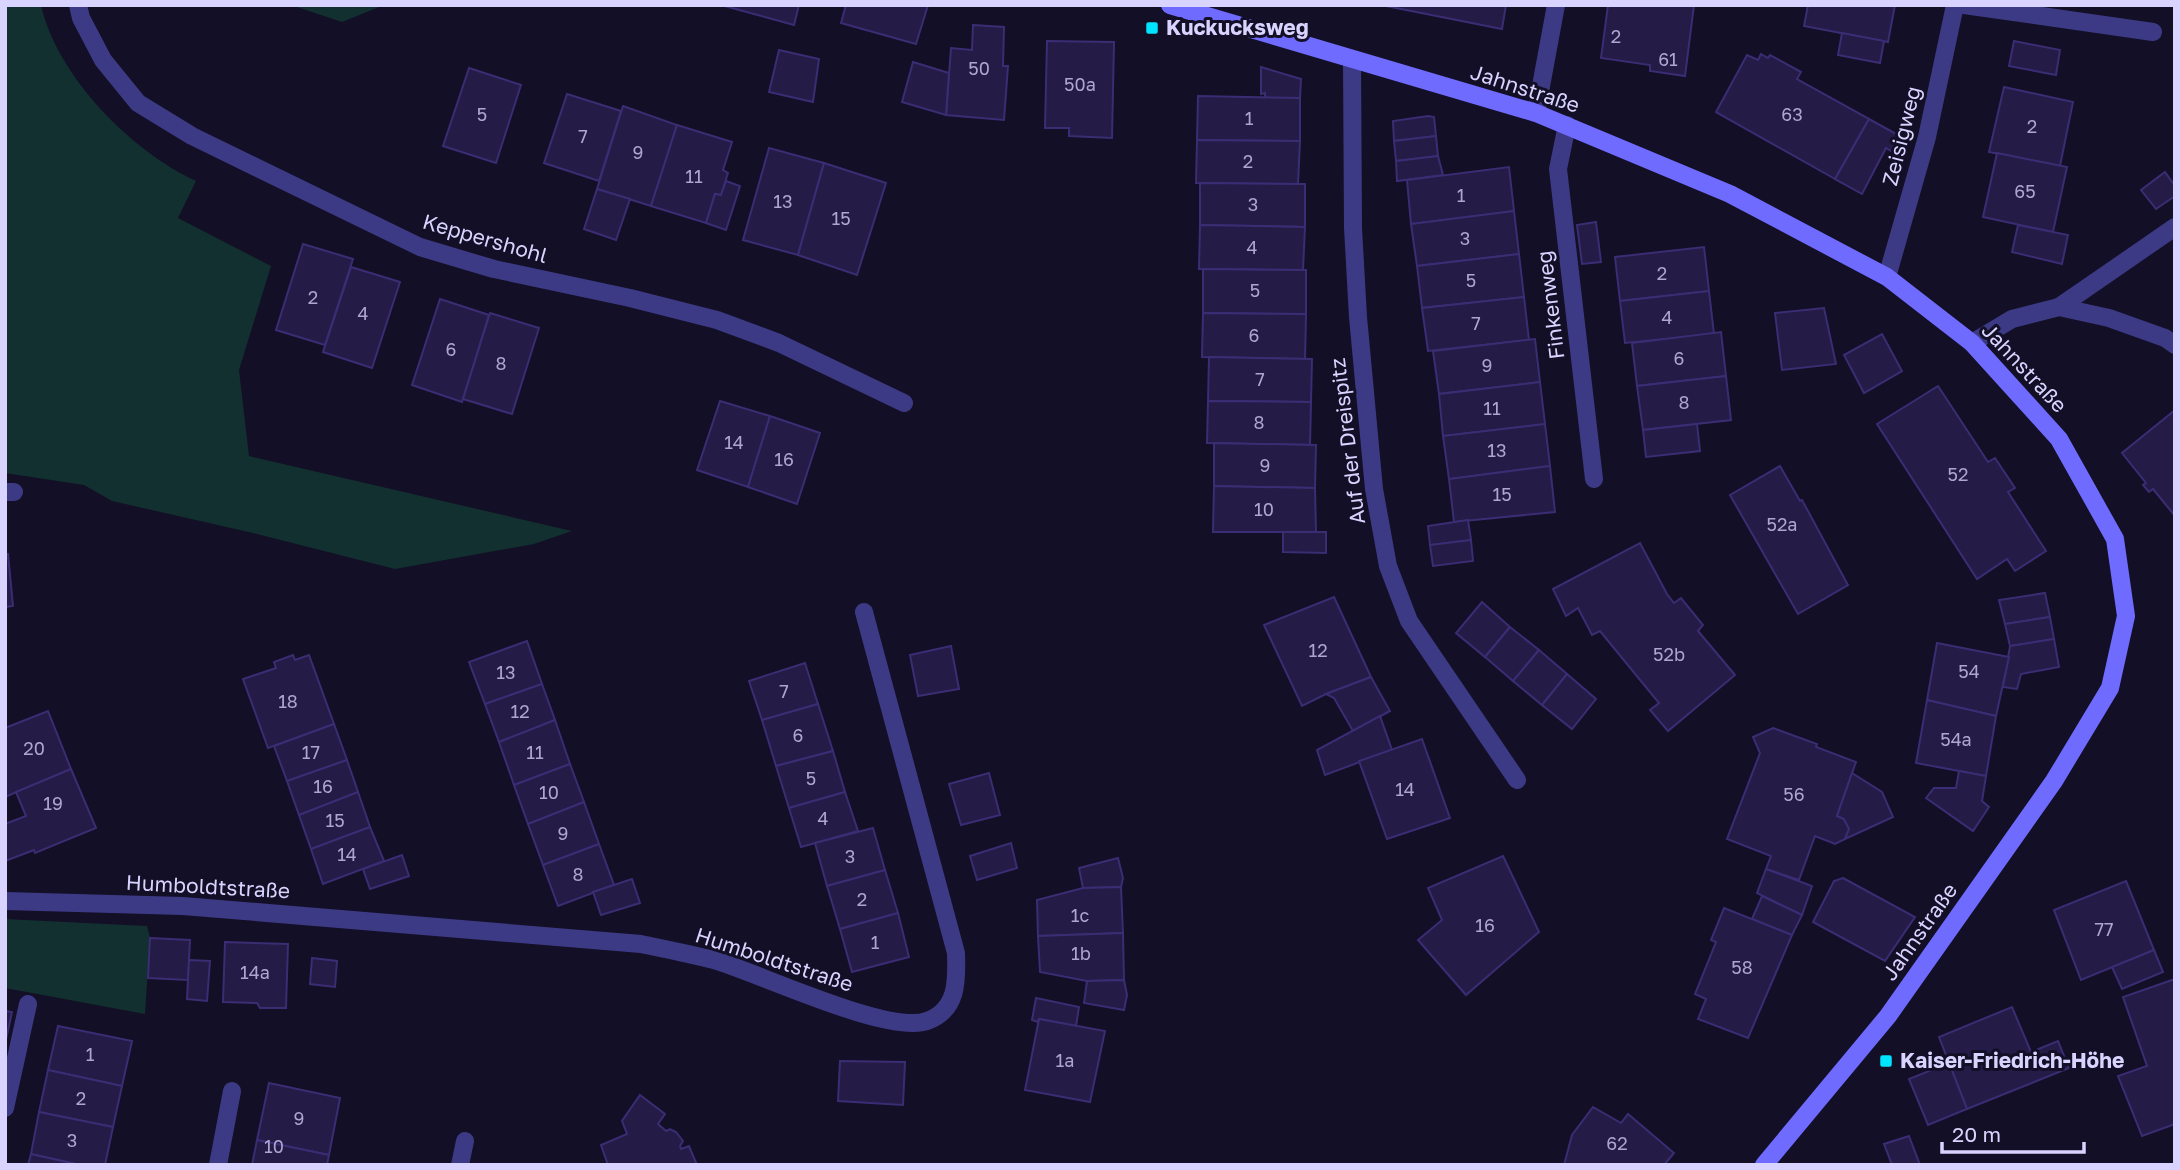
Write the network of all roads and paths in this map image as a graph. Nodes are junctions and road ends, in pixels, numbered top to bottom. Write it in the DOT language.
graph roads {
  1 [pos="78,5"];
  2 [pos="1170,5"];
  3 [pos="1556,5"];
  4 [pos="1955,5"];
  5 [pos="1964,5"];
  6 [pos="2152,32"];
  7 [pos="1352,60"];
  8 [pos="1536,113"];
  9 [pos="1567,125"];
  10 [pos="2175,227"];
  11 [pos="1887,277"];
  12 [pos="2059,307"];
  13 [pos="1972,343"];
  14 [pos="2175,345"];
  15 [pos="904,403"];
  16 [pos="1594,479"];
  17 [pos="864,612"];
  18 [pos="1517,780"];
  19 [pos="5,901"];
  20 [pos="28,1004"];
  21 [pos="232,1091"];
  22 [pos="5,1108"];
  23 [pos="465,1142"];
  24 [pos="218,1165"];
  25 [pos="460,1165"];
  26 [pos="1764,1165"];
  1 -- 15 [label="street, Keppershohl"];
  2 -- 7 [label="street, Jahnstraße"];
  3 -- 8 [label="street"];
  4 -- 11 [label="street, Zeisigweg"];
  5 -- 6 [label="street"];
  7 -- 8 [label="street, Jahnstraße"];
  7 -- 18 [label="street, Auf der Dreispitz"];
  8 -- 9 [label="street, Jahnstraße"];
  9 -- 11 [label="street, Jahnstraße"];
  9 -- 16 [label="street, Finkenweg"];
  10 -- 12 [label="street"];
  11 -- 13 [label="street, Jahnstraße"];
  12 -- 13 [label="street"];
  12 -- 14 [label="street"];
  13 -- 26 [label="street, Jahnstraße"];
  17 -- 19 [label="street, Humboldtstraße"];
  20 -- 22 [label="street"];
  21 -- 24 [label="street"];
  23 -- 25 [label="street"];
}
